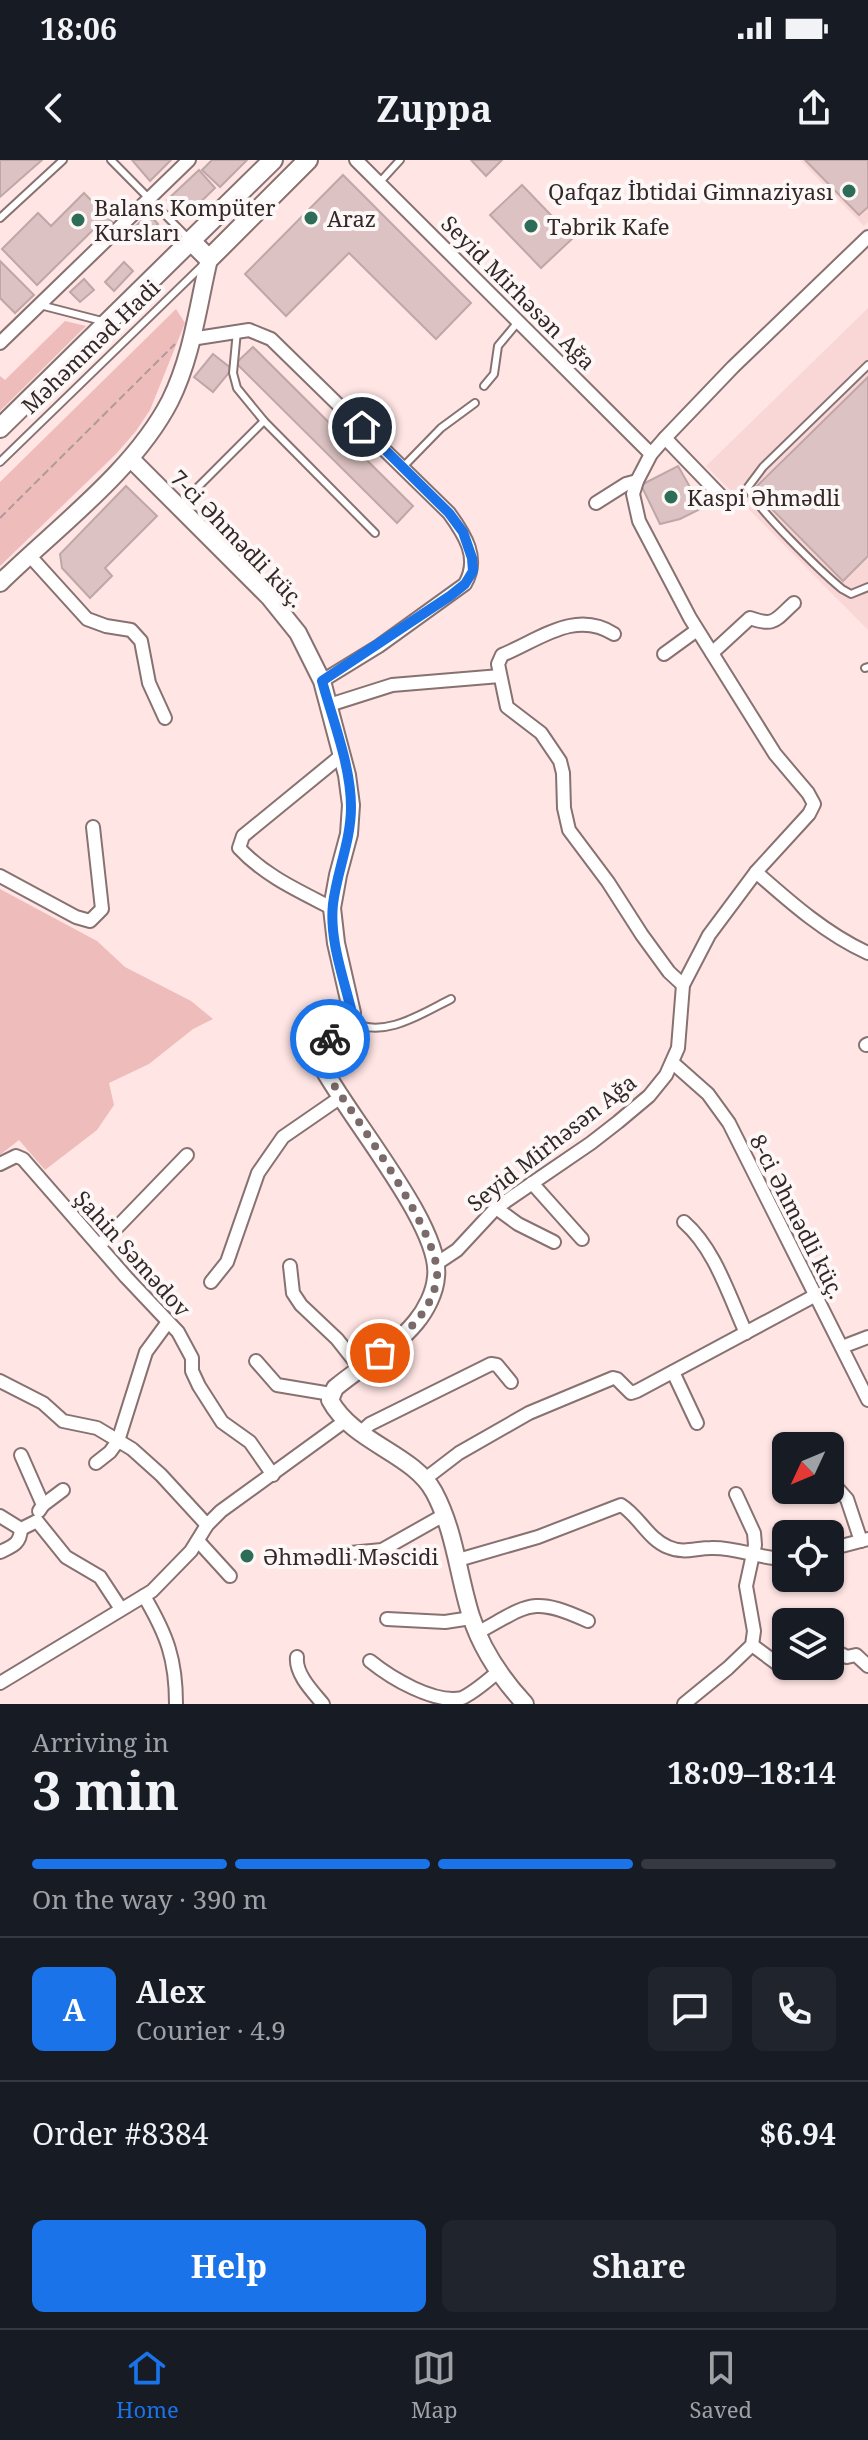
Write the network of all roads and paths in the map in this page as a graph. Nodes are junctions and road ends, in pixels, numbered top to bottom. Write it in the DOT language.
graph roads {
  1 [pos="63,160"];
  2 [pos="112,160"];
  3 [pos="189,160"];
  4 [pos="273,160"];
  5 [pos="308,160"];
  6 [pos="356,160"];
  7 [pos="400,160"];
  8 [pos="379,183"];
  9 [pos="150,198"];
  10 [pos="0,218"];
  11 [pos="868,237"];
  12 [pos="191,241"];
  13 [pos="209,259"];
  14 [pos="40,305"];
  15 [pos="518,322"];
  16 [pos="107,323"];
  17 [pos="237,331"];
  18 [pos="191,339"];
  19 [pos="0,343"];
  20 [pos="868,365"];
  21 [pos="484,386"];
  22 [pos="475,403"];
  23 [pos="264,421"];
  24 [pos="2,423"];
  25 [pos="665,438"];
  26 [pos="651,454"];
  27 [pos="131,459"];
  28 [pos="0,462"];
  29 [pos="402,467"];
  30 [pos="637,481"];
  31 [pos="720,495"];
  32 [pos="596,503"];
  33 [pos="177,508"];
  34 [pos="0,518"];
  35 [pos="375,533"];
  36 [pos="29,555"];
  37 [pos="0,583"];
  38 [pos="868,587"];
  39 [pos="794,603"];
  40 [pos="697,630"];
  41 [pos="614,634"];
  42 [pos="712,653"];
  43 [pos="664,654"];
  44 [pos="500,676"];
  45 [pos="322,681"];
  46 [pos="329,705"];
  47 [pos="165,718"];
  48 [pos="342,755"];
  49 [pos="93,827"];
  50 [pos="756,872"];
  51 [pos="0,876"];
  52 [pos="332,908"];
  53 [pos="868,953"];
  54 [pos="683,985"];
  55 [pos="451,999"];
  56 [pos="352,1022"];
  57 [pos="673,1063"];
  58 [pos="341,1097"];
  59 [pos="187,1155"];
  60 [pos="0,1164"];
  61 [pos="532,1183"];
  62 [pos="496,1208"];
  63 [pos="684,1222"];
  64 [pos="582,1239"];
  65 [pos="554,1242"];
  66 [pos="99,1246"];
  67 [pos="436,1264"];
  68 [pos="290,1266"];
  69 [pos="211,1282"];
  70 [pos="816,1295"];
  71 [pos="168,1322"];
  72 [pos="746,1333"];
  73 [pos="868,1337"];
  74 [pos="842,1347"];
  75 [pos="256,1361"];
  76 [pos="360,1368"];
  77 [pos="673,1372"];
  78 [pos="0,1381"];
  79 [pos="511,1382"];
  80 [pos="331,1394"];
  81 [pos="868,1400"];
  82 [pos="345,1421"];
  83 [pos="697,1423"];
  84 [pos="360,1433"];
  85 [pos="118,1441"];
  86 [pos="21,1455"];
  87 [pos="96,1463"];
  88 [pos="273,1475"];
  89 [pos="425,1479"];
  90 [pos="63,1490"];
  91 [pos="736,1494"];
  92 [pos="844,1496"];
  93 [pos="43,1505"];
  94 [pos="444,1515"];
  95 [pos="0,1516"];
  96 [pos="37,1521"];
  97 [pos="207,1525"];
  98 [pos="21,1529"];
  99 [pos="864,1540"];
  100 [pos="199,1542"];
  101 [pos="844,1545"];
  102 [pos="0,1552"];
  103 [pos="350,1553"];
  104 [pos="753,1555"];
  105 [pos="772,1557"];
  106 [pos="458,1560"];
  107 [pos="230,1576"];
  108 [pos="144,1596"];
  109 [pos="121,1609"];
  110 [pos="387,1619"];
  111 [pos="588,1621"];
  112 [pos="474,1626"];
  113 [pos="752,1645"];
  114 [pos="844,1656"];
  115 [pos="297,1657"];
  116 [pos="370,1661"];
  117 [pos="772,1661"];
  118 [pos="868,1666"];
  119 [pos="499,1671"];
  120 [pos="0,1683"];
  121 [pos="452,1703"];
  122 [pos="176,1704"];
  123 [pos="323,1704"];
  124 [pos="525,1704"];
  125 [pos="684,1704"];
  1 -- 10 [label="lane"];
  2 -- 9 [label="lane"];
  3 -- 9 [label="street"];
  4 -- 12 [label="main road"];
  5 -- 13 [label="main road"];
  6 -- 8 [label="street, Seyid Mirhəsən Ağa"];
  7 -- 8 [label="lane"];
  8 -- 15 [label="street, Seyid Mirhəsən Ağa"];
  9 -- 12 [label="lane"];
  9 -- 14 [label="street"];
  11 -- 25 [label="street, Seyid Mirhəsən Ağa"];
  12 -- 13 [label="main road"];
  12 -- 16 [label="main road"];
  13 -- 18 [label="street"];
  13 -- 28 [label="lane, Məhəmməd Hadi"];
  14 -- 16 [label="lane"];
  14 -- 19 [label="street"];
  15 -- 21 [label="lane"];
  15 -- 26 [label="street, Seyid Mirhəsən Ağa"];
  16 -- 24 [label="main road"];
  17 -- 18 [label="street"];
  17 -- 23 [label="lane"];
  17 -- 29 [label="street"];
  18 -- 27 [label="street"];
  18 -- 34 [label="path"];
  20 -- 38 [label="lane"];
  22 -- 29 [label="lane"];
  23 -- 33 [label="lane"];
  23 -- 35 [label="lane"];
  25 -- 26 [label="street, Seyid Mirhəsən Ağa"];
  25 -- 31 [label="street"];
  26 -- 30 [label="street, Seyid Mirhəsən Ağa"];
  27 -- 33 [label="street, 7-ci Əhmədli küç."];
  27 -- 36 [label="street"];
  29 -- 45 [label="street"];
  30 -- 32 [label="street"];
  30 -- 40 [label="street, Seyid Mirhəsən Ağa"];
  33 -- 45 [label="street, 7-ci Əhmədli küç."];
  36 -- 37 [label="street"];
  36 -- 47 [label="street"];
  39 -- 42 [label="street"];
  40 -- 42 [label="street, Seyid Mirhəsən Ağa"];
  40 -- 43 [label="street"];
  41 -- 44 [label="street"];
  42 -- 50 [label="street, Seyid Mirhəsən Ağa"];
  44 -- 46 [label="street"];
  44 -- 54 [label="street"];
  45 -- 46 [label="street, 7-ci Əhmədli küç."];
  46 -- 48 [label="street, 7-ci Əhmədli küç."];
  48 -- 52 [label="street, 7-ci Əhmədli küç."];
  48 -- 52 [label="street"];
  49 -- 51 [label="street"];
  50 -- 53 [label="street"];
  50 -- 54 [label="street, Seyid Mirhəsən Ağa"];
  52 -- 56 [label="street, 7-ci Əhmədli küç."];
  54 -- 57 [label="street, Seyid Mirhəsən Ağa"];
  55 -- 56 [label="lane"];
  56 -- 58 [label="street"];
  57 -- 61 [label="street, Seyid Mirhəsən Ağa"];
  57 -- 70 [label="street, 8-ci Əhmədli küç."];
  58 -- 67 [label="street"];
  58 -- 69 [label="street"];
  59 -- 66 [label="street"];
  60 -- 66 [label="street, Şahin Səmədov"];
  61 -- 62 [label="street, Seyid Mirhəsən Ağa"];
  61 -- 64 [label="street"];
  62 -- 65 [label="street"];
  62 -- 67 [label="street, Seyid Mirhəsən Ağa"];
  63 -- 72 [label="street"];
  66 -- 71 [label="street, Şahin Səmədov"];
  67 -- 76 [label="street"];
  68 -- 76 [label="street"];
  70 -- 72 [label="street"];
  70 -- 74 [label="street, 8-ci Əhmədli küç."];
  71 -- 85 [label="street"];
  71 -- 88 [label="street, Şahin Səmədov"];
  72 -- 77 [label="street"];
  73 -- 74 [label="street"];
  74 -- 81 [label="street, 8-ci Əhmədli küç."];
  75 -- 80 [label="street"];
  76 -- 80 [label="street"];
  77 -- 83 [label="street"];
  77 -- 89 [label="street"];
  78 -- 85 [label="street"];
  79 -- 84 [label="street"];
  80 -- 82 [label="street"];
  82 -- 84 [label="street"];
  82 -- 88 [label="street"];
  84 -- 89 [label="street"];
  85 -- 87 [label="street"];
  85 -- 97 [label="street"];
  86 -- 93 [label="street"];
  88 -- 97 [label="street"];
  89 -- 94 [label="street"];
  90 -- 93 [label="street"];
  91 -- 104 [label="street"];
  92 -- 99 [label="street"];
  93 -- 96 [label="street"];
  94 -- 103 [label="street"];
  94 -- 106 [label="street"];
  95 -- 98 [label="street"];
  96 -- 98 [label="street"];
  96 -- 109 [label="street"];
  97 -- 100 [label="street"];
  98 -- 102 [label="street"];
  99 -- 101 [label="street"];
  100 -- 107 [label="street"];
  100 -- 108 [label="street"];
  104 -- 105 [label="street"];
  104 -- 106 [label="street"];
  104 -- 113 [label="street"];
  106 -- 112 [label="street"];
  108 -- 109 [label="street"];
  108 -- 122 [label="street"];
  109 -- 120 [label="street"];
  110 -- 112 [label="street"];
  111 -- 112 [label="street"];
  112 -- 119 [label="street"];
  113 -- 117 [label="street"];
  113 -- 125 [label="street"];
  114 -- 118 [label="street"];
  115 -- 123 [label="street"];
  116 -- 121 [label="street"];
  119 -- 121 [label="street"];
  119 -- 124 [label="street"];
}
